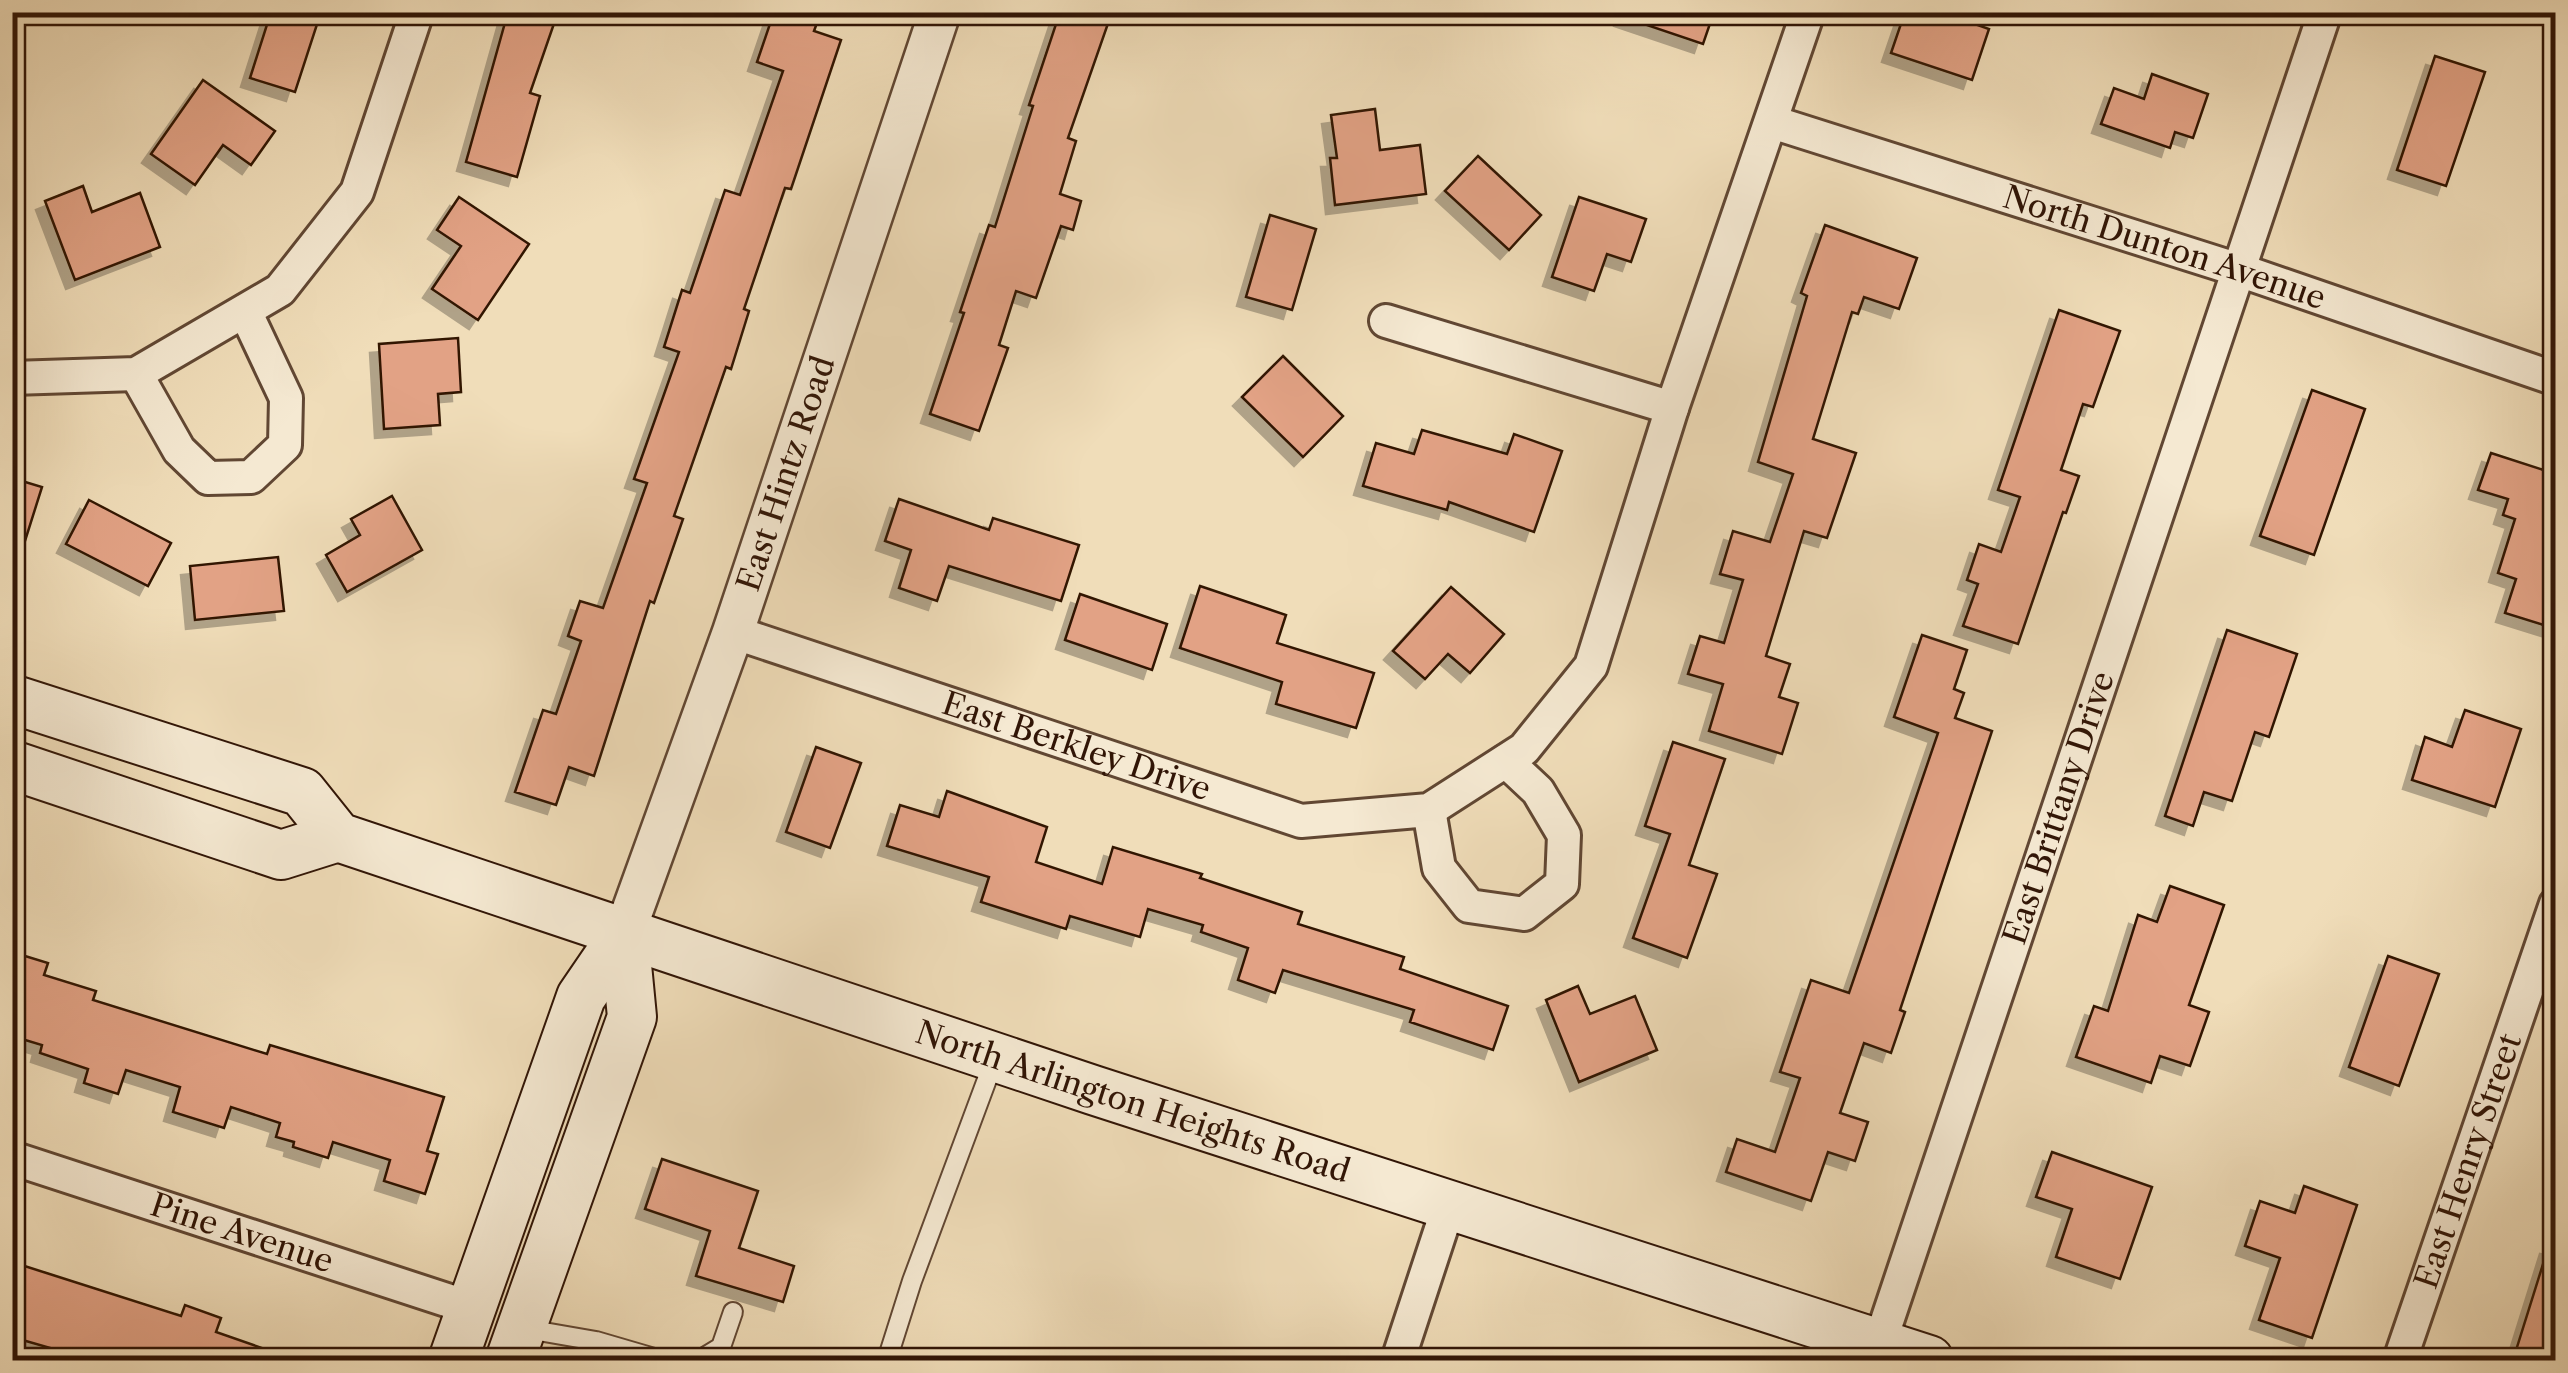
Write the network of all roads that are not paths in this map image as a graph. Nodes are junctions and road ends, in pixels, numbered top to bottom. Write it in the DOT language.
graph roads {
  1 [pos="417,12"];
  2 [pos="940,12"];
  3 [pos="1808,12"];
  4 [pos="2325,12"];
  5 [pos="1772,122"];
  6 [pos="2239,270"];
  7 [pos="245,310"];
  8 [pos="1386,321"];
  9 [pos="136,374"];
  10 [pos="12,378"];
  11 [pos="2556,379"];
  12 [pos="1672,408"];
  13 [pos="733,632"];
  14 [pos="12,699"];
  15 [pos="1506,760"];
  16 [pos="12,766"];
  17 [pos="1429,810"];
  18 [pos="338,837"];
  19 [pos="2556,904"];
  20 [pos="624,934"];
  21 [pos="995,1058"];
  22 [pos="12,1158"];
  23 [pos="1450,1206"];
  24 [pos="471,1308"];
  25 [pos="733,1312"];
  26 [pos="516,1344"];
  27 [pos="1876,1352"];
  28 [pos="453,1360"];
  29 [pos="661,1360"];
  30 [pos="686,1360"];
  31 [pos="887,1360"];
  32 [pos="1398,1360"];
  33 [pos="1930,1360"];
  34 [pos="2400,1360"];
  1 -- 7 [label="street"];
  2 -- 13 [label="street, East Hintz Road"];
  3 -- 5 [label="street, East Berkley Drive"];
  4 -- 6 [label="street, East Brittany Drive"];
  5 -- 6 [label="street, North Dunton Avenue"];
  5 -- 12 [label="street, East Berkley Drive"];
  6 -- 11 [label="street, North Dunton Avenue"];
  6 -- 27 [label="street, East Brittany Drive"];
  7 -- 9 [label="street"];
  7 -- 9 [label="street"];
  8 -- 12 [label="street"];
  9 -- 10 [label="street"];
  12 -- 15 [label="street, East Berkley Drive"];
  13 -- 17 [label="street, East Berkley Drive"];
  13 -- 20 [label="street, East Hintz Road"];
  14 -- 18 [label="main road"];
  15 -- 17 [label="street, East Berkley Drive"];
  15 -- 17 [label="street"];
  16 -- 18 [label="main road"];
  18 -- 20 [label="main road, North Arlington Heights Road"];
  19 -- 34 [label="street, East Henry Street"];
  20 -- 21 [label="main road, North Arlington Heights Road"];
  20 -- 24 [label="main road, East Hintz Road"];
  20 -- 26 [label="main road, East Hintz Road"];
  21 -- 23 [label="main road, North Arlington Heights Road"];
  21 -- 31 [label="lane"];
  22 -- 24 [label="street, Pine Avenue"];
  23 -- 27 [label="main road, North Arlington Heights Road"];
  23 -- 32 [label="street"];
  24 -- 28 [label="main road, East Hintz Road"];
  25 -- 30 [label="lane"];
  26 -- 29 [label="lane"];
  27 -- 33 [label="main road, North Arlington Heights Road"];
}
